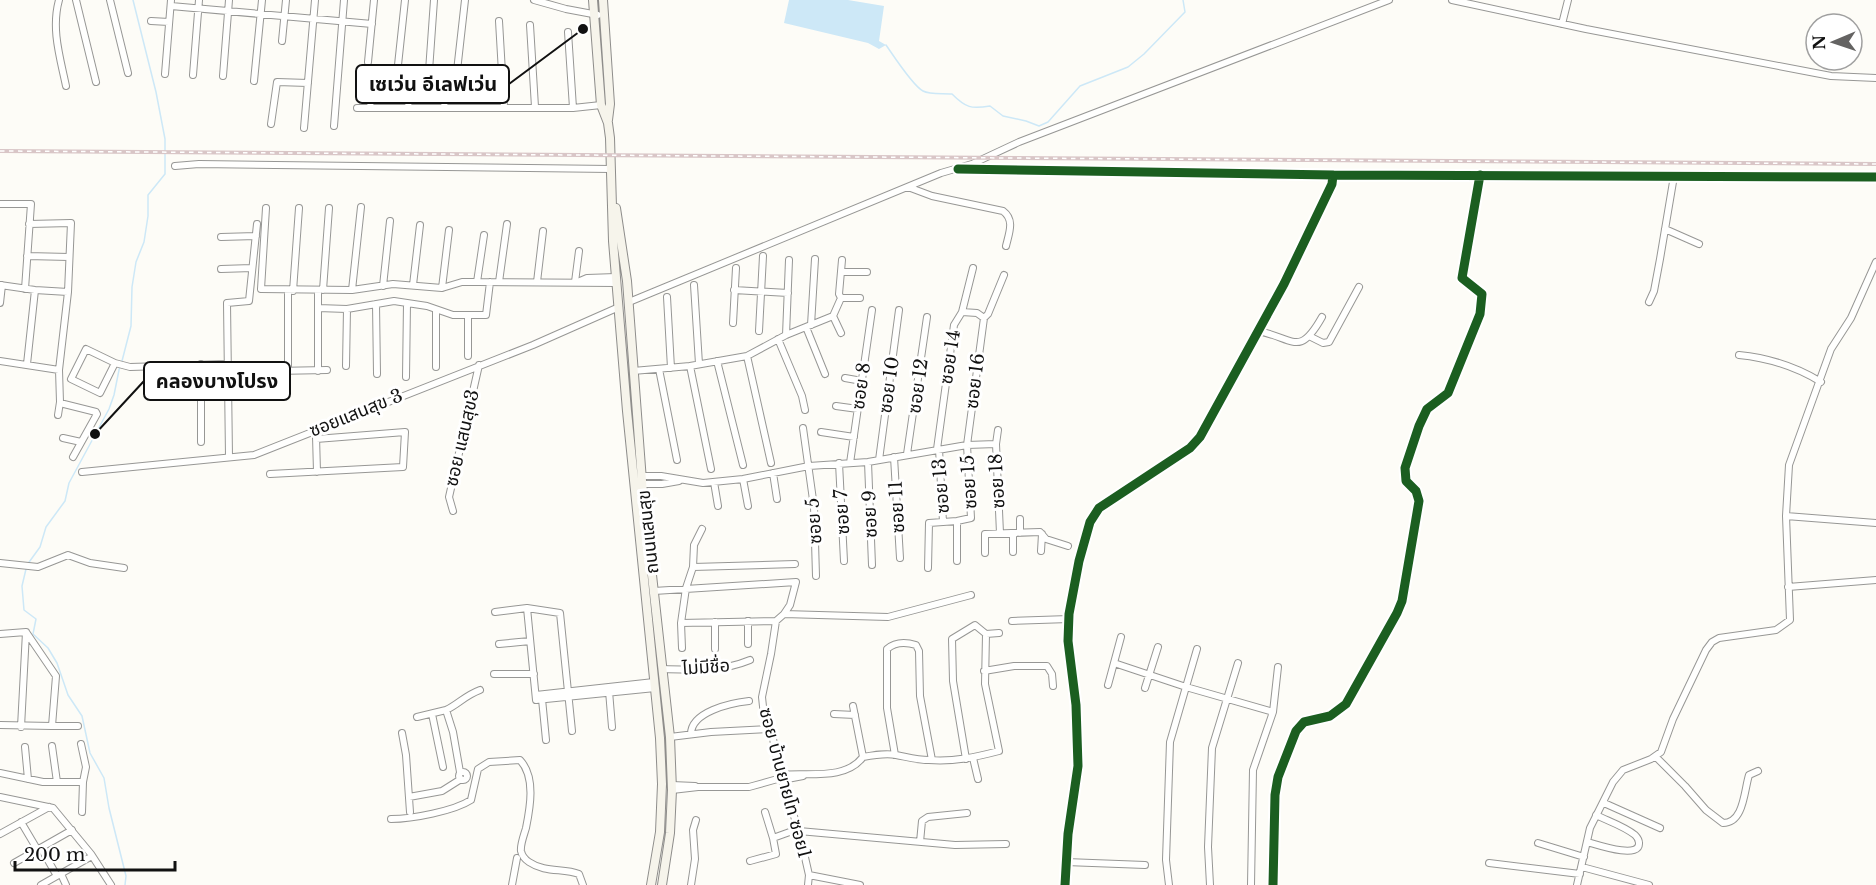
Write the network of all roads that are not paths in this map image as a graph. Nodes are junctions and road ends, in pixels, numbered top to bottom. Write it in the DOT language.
graph roads {
  1 [pos="59,0"];
  2 [pos="76,0"];
  3 [pos="110,0"];
  4 [pos="199,0"];
  5 [pos="229,0"];
  6 [pos="262,0"];
  7 [pos="285,0"];
  8 [pos="315,0"];
  9 [pos="344,0"];
  10 [pos="374,0"];
  11 [pos="405,0"];
  12 [pos="434,0"];
  13 [pos="465,0"];
  14 [pos="534,0"];
  15 [pos="593,0"];
  16 [pos="603,0"];
  17 [pos="1389,0"];
  18 [pos="1452,0"];
  19 [pos="1569,0"];
  20 [pos="171,3"];
  21 [pos="198,9"];
  22 [pos="228,11"];
  23 [pos="261,14"];
  24 [pos="284,15"];
  25 [pos="599,15"];
  26 [pos="314,19"];
  27 [pos="151,21"];
  28 [pos="499,21"];
  29 [pos="169,22"];
  30 [pos="343,22"];
  31 [pos="372,24"];
  32 [pos="1562,24"];
  33 [pos="530,25"];
  34 [pos="568,33"];
  35 [pos="282,41"];
  36 [pos="368,62"];
  37 [pos="398,66"];
  38 [pos="429,71"];
  39 [pos="374,72"];
  40 [pos="458,72"];
  41 [pos="128,73"];
  42 [pos="165,75"];
  43 [pos="193,75"];
  44 [pos="223,76"];
  45 [pos="411,77"];
  46 [pos="1876,78"];
  47 [pos="447,80"];
  48 [pos="254,81"];
  49 [pos="96,82"];
  50 [pos="308,83"];
  51 [pos="66,86"];
  52 [pos="602,105"];
  53 [pos="535,106"];
  54 [pos="504,107"];
  55 [pos="357,108"];
  56 [pos="370,108"];
  57 [pos="408,108"];
  58 [pos="444,108"];
  59 [pos="573,108"];
  60 [pos="608,123"];
  61 [pos="271,124"];
  62 [pos="334,126"];
  63 [pos="304,128"];
  64 [pos="174,166"];
  65 [pos="611,169"];
  66 [pos="958,169"];
  67 [pos="1333,175"];
  68 [pos="1480,175"];
  69 [pos="1674,176"];
  70 [pos="1876,177"];
  71 [pos="611,180"];
  72 [pos="907,187"];
  73 [pos="0,204"];
  74 [pos="299,207"];
  75 [pos="361,207"];
  76 [pos="266,208"];
  77 [pos="329,208"];
  78 [pos="390,221"];
  79 [pos="29,224"];
  80 [pos="257,224"];
  81 [pos="507,224"];
  82 [pos="420,225"];
  83 [pos="1665,229"];
  84 [pos="449,230"];
  85 [pos="543,231"];
  86 [pos="484,235"];
  87 [pos="256,236"];
  88 [pos="220,237"];
  89 [pos="1700,244"];
  90 [pos="1006,246"];
  91 [pos="579,251"];
  92 [pos="27,256"];
  93 [pos="764,256"];
  94 [pos="69,257"];
  95 [pos="815,259"];
  96 [pos="789,260"];
  97 [pos="842,260"];
  98 [pos="1876,262"];
  99 [pos="252,268"];
  100 [pos="736,268"];
  101 [pos="973,268"];
  102 [pos="221,269"];
  103 [pos="841,272"];
  104 [pos="867,272"];
  105 [pos="1004,275"];
  106 [pos="616,280"];
  107 [pos="627,281"];
  108 [pos="477,282"];
  109 [pos="490,282"];
  110 [pos="499,282"];
  111 [pos="537,282"];
  112 [pos="577,282"];
  113 [pos="1,285"];
  114 [pos="383,285"];
  115 [pos="413,285"];
  116 [pos="694,285"];
  117 [pos="1359,287"];
  118 [pos="442,288"];
  119 [pos="25,289"];
  120 [pos="35,290"];
  121 [pos="320,290"];
  122 [pos="352,290"];
  123 [pos="734,290"];
  124 [pos="290,291"];
  125 [pos="761,291"];
  126 [pos="68,292"];
  127 [pos="788,293"];
  128 [pos="667,297"];
  129 [pos="841,298"];
  130 [pos="860,298"];
  131 [pos="629,302"];
  132 [pos="1649,302"];
  133 [pos="0,303"];
  134 [pos="407,303"];
  135 [pos="376,304"];
  136 [pos="619,307"];
  137 [pos="318,308"];
  138 [pos="347,309"];
  139 [pos="872,310"];
  140 [pos="899,310"];
  141 [pos="436,311"];
  142 [pos="962,312"];
  143 [pos="468,316"];
  144 [pos="833,316"];
  145 [pos="927,317"];
  146 [pos="1323,317"];
  147 [pos="984,318"];
  148 [pos="733,323"];
  149 [pos="809,326"];
  150 [pos="759,331"];
  151 [pos="1258,331"];
  152 [pos="841,333"];
  153 [pos="786,335"];
  154 [pos="1311,337"];
  155 [pos="778,339"];
  156 [pos="1739,355"];
  157 [pos="468,356"];
  158 [pos="747,356"];
  159 [pos="0,361"];
  160 [pos="717,361"];
  161 [pos="27,364"];
  162 [pos="119,364"];
  163 [pos="201,364"];
  164 [pos="227,364"];
  165 [pos="699,364"];
  166 [pos="479,365"];
  167 [pos="346,366"];
  168 [pos="690,366"];
  169 [pos="436,367"];
  170 [pos="671,368"];
  171 [pos="659,369"];
  172 [pos="59,370"];
  173 [pos="318,370"];
  174 [pos="327,370"];
  175 [pos="276,371"];
  176 [pos="288,371"];
  177 [pos="633,371"];
  178 [pos="377,374"];
  179 [pos="825,374"];
  180 [pos="406,377"];
  181 [pos="845,378"];
  182 [pos="862,381"];
  183 [pos="1821,382"];
  184 [pos="60,402"];
  185 [pos="836,406"];
  186 [pos="858,409"];
  187 [pos="806,410"];
  188 [pos="58,415"];
  189 [pos="803,428"];
  190 [pos="315,430"];
  191 [pos="998,430"];
  192 [pos="821,432"];
  193 [pos="854,437"];
  194 [pos="63,438"];
  195 [pos="316,439"];
  196 [pos="81,442"];
  197 [pos="201,442"];
  198 [pos="996,444"];
  199 [pos="967,445"];
  200 [pos="938,449"];
  201 [pos="907,454"];
  202 [pos="73,457"];
  203 [pos="229,457"];
  204 [pos="894,457"];
  205 [pos="677,460"];
  206 [pos="879,460"];
  207 [pos="868,462"];
  208 [pos="771,463"];
  209 [pos="839,463"];
  210 [pos="850,463"];
  211 [pos="743,465"];
  212 [pos="809,466"];
  213 [pos="711,469"];
  214 [pos="82,472"];
  215 [pos="316,472"];
  216 [pos="773,473"];
  217 [pos="270,474"];
  218 [pos="743,478"];
  219 [pos="642,480"];
  220 [pos="714,482"];
  221 [pos="777,499"];
  222 [pos="718,506"];
  223 [pos="747,506"];
  224 [pos="453,511"];
  225 [pos="1786,516"];
  226 [pos="971,518"];
  227 [pos="1020,519"];
  228 [pos="957,521"];
  229 [pos="944,522"];
  230 [pos="1876,523"];
  231 [pos="702,528"];
  232 [pos="1000,533"];
  233 [pos="1016,533"];
  234 [pos="1042,534"];
  235 [pos="1068,546"];
  236 [pos="1041,551"];
  237 [pos="1013,552"];
  238 [pos="985,553"];
  239 [pos="900,558"];
  240 [pos="844,561"];
  241 [pos="957,561"];
  242 [pos="0,563"];
  243 [pos="795,564"];
  244 [pos="872,565"];
  245 [pos="693,567"];
  246 [pos="124,568"];
  247 [pos="928,568"];
  248 [pos="816,576"];
  249 [pos="1876,580"];
  250 [pos="650,586"];
  251 [pos="1788,587"];
  252 [pos="686,588"];
  253 [pos="971,595"];
  254 [pos="650,601"];
  255 [pos="527,608"];
  256 [pos="495,612"];
  257 [pos="784,614"];
  258 [pos="1069,619"];
  259 [pos="748,621"];
  260 [pos="776,621"];
  261 [pos="1012,621"];
  262 [pos="715,622"];
  263 [pos="681,623"];
  264 [pos="26,632"];
  265 [pos="999,633"];
  266 [pos="0,634"];
  267 [pos="986,634"];
  268 [pos="1121,637"];
  269 [pos="530,641"];
  270 [pos="499,644"];
  271 [pos="748,644"];
  272 [pos="1158,647"];
  273 [pos="682,648"];
  274 [pos="715,648"];
  275 [pos="1197,649"];
  276 [pos="750,660"];
  277 [pos="1114,663"];
  278 [pos="1238,663"];
  279 [pos="1278,667"];
  280 [pos="662,669"];
  281 [pos="984,671"];
  282 [pos="494,674"];
  283 [pos="534,674"];
  284 [pos="1149,675"];
  285 [pos="650,685"];
  286 [pos="1053,686"];
  287 [pos="1108,686"];
  288 [pos="1186,687"];
  289 [pos="1145,688"];
  290 [pos="480,690"];
  291 [pos="609,690"];
  292 [pos="568,695"];
  293 [pos="539,697"];
  294 [pos="1227,699"];
  295 [pos="749,701"];
  296 [pos="853,706"];
  297 [pos="446,710"];
  298 [pos="1273,712"];
  299 [pos="432,714"];
  300 [pos="834,714"];
  301 [pos="855,715"];
  302 [pos="417,717"];
  303 [pos="0,725"];
  304 [pos="52,726"];
  305 [pos="78,726"];
  306 [pos="21,727"];
  307 [pos="612,727"];
  308 [pos="771,729"];
  309 [pos="572,732"];
  310 [pos="402,733"];
  311 [pos="691,734"];
  312 [pos="670,737"];
  313 [pos="546,740"];
  314 [pos="81,744"];
  315 [pos="52,746"];
  316 [pos="25,747"];
  317 [pos="895,755"];
  318 [pos="863,757"];
  319 [pos="1656,757"];
  320 [pos="970,758"];
  321 [pos="932,760"];
  322 [pos="443,767"];
  323 [pos="1758,771"];
  324 [pos="0,773"];
  325 [pos="463,776"];
  326 [pos="781,778"];
  327 [pos="28,779"];
  328 [pos="476,779"];
  329 [pos="978,779"];
  330 [pos="57,782"];
  331 [pos="83,782"];
  332 [pos="672,787"];
  333 [pos="0,797"];
  334 [pos="409,797"];
  335 [pos="1604,802"];
  336 [pos="50,807"];
  337 [pos="82,812"];
  338 [pos="410,812"];
  339 [pos="765,812"];
  340 [pos="967,813"];
  341 [pos="1596,815"];
  342 [pos="391,819"];
  343 [pos="696,820"];
  344 [pos="21,822"];
  345 [pos="1660,828"];
  346 [pos="72,830"];
  347 [pos="799,830"];
  348 [pos="0,834"];
  349 [pos="773,838"];
  350 [pos="920,842"];
  351 [pos="1587,842"];
  352 [pos="1538,843"];
  353 [pos="1006,844"];
  354 [pos="39,848"];
  355 [pos="92,856"];
  356 [pos="1584,857"];
  357 [pos="517,858"];
  358 [pos="750,861"];
  359 [pos="14,862"];
  360 [pos="1066,862"];
  361 [pos="1489,863"];
  362 [pos="1145,865"];
  363 [pos="1580,870"];
  364 [pos="59,875"];
  365 [pos="809,875"];
  366 [pos="109,884"];
  367 [pos="41,885"];
  368 [pos="66,885"];
  369 [pos="512,885"];
  370 [pos="583,885"];
  371 [pos="651,885"];
  372 [pos="662,885"];
  373 [pos="691,885"];
  374 [pos="808,885"];
  375 [pos="860,885"];
  376 [pos="1065,885"];
  377 [pos="1169,885"];
  378 [pos="1210,885"];
  379 [pos="1251,885"];
  380 [pos="1273,885"];
  381 [pos="1577,885"];
  382 [pos="1648,885"];
  1 -- 51 [label="street"];
  2 -- 49 [label="street"];
  3 -- 41 [label="street"];
  4 -- 21 [label="street"];
  5 -- 22 [label="street"];
  6 -- 23 [label="street"];
  7 -- 24 [label="street"];
  8 -- 26 [label="street"];
  9 -- 30 [label="street"];
  10 -- 31 [label="street"];
  11 -- 37 [label="street"];
  12 -- 38 [label="street"];
  13 -- 40 [label="street"];
  14 -- 25 [label="street"];
  15 -- 25 [label="main road, ถนนแสนสุข"];
  16 -- 25 [label="main road, ถนนแสนสุข"];
  17 -- 66 [label="street"];
  18 -- 32 [label="street"];
  19 -- 32 [label="street"];
  20 -- 21 [label="street"];
  20 -- 29 [label="street"];
  21 -- 22 [label="street"];
  21 -- 43 [label="street"];
  22 -- 23 [label="street"];
  22 -- 44 [label="street"];
  23 -- 24 [label="street"];
  23 -- 48 [label="street"];
  24 -- 26 [label="street"];
  24 -- 35 [label="street"];
  25 -- 52 [label="main road, ถนนแสนสุข"];
  25 -- 60 [label="main road, ถนนแสนสุข"];
  26 -- 30 [label="street"];
  26 -- 50 [label="street"];
  27 -- 29 [label="street"];
  28 -- 54 [label="street"];
  29 -- 42 [label="street"];
  30 -- 31 [label="street"];
  30 -- 62 [label="street"];
  31 -- 36 [label="street"];
  32 -- 46 [label="street"];
  33 -- 53 [label="street"];
  34 -- 59 [label="street"];
  39 -- 56 [label="street"];
  45 -- 57 [label="street"];
  47 -- 58 [label="street"];
  50 -- 61 [label="street"];
  50 -- 63 [label="street"];
  52 -- 59 [label="street"];
  52 -- 60 [label="main road, ถนนแสนสุข"];
  53 -- 54 [label="street"];
  53 -- 59 [label="street"];
  54 -- 58 [label="street"];
  55 -- 56 [label="street"];
  56 -- 57 [label="street"];
  57 -- 58 [label="street"];
  60 -- 65 [label="main road, ถนนแสนสุข"];
  64 -- 65 [label="street"];
  65 -- 71 [label="main road, ถนนแสนสุข"];
  66 -- 67 [label="street"];
  66 -- 72 [label="street"];
  67 -- 68 [label="street"];
  67 -- 151 [label="street"];
  68 -- 69 [label="street"];
  68 -- 380 [label="street"];
  69 -- 70 [label="street"];
  69 -- 83 [label="street"];
  71 -- 106 [label="main road, ถนนแสนสุข"];
  71 -- 107 [label="main road, ถนนแสนสุข"];
  72 -- 90 [label="street"];
  72 -- 131 [label="street"];
  73 -- 79 [label="street"];
  74 -- 124 [label="street"];
  75 -- 122 [label="street"];
  76 -- 124 [label="street"];
  77 -- 121 [label="street"];
  78 -- 114 [label="street"];
  79 -- 92 [label="street"];
  79 -- 94 [label="street"];
  80 -- 87 [label="street"];
  81 -- 110 [label="street"];
  82 -- 115 [label="street"];
  83 -- 89 [label="street"];
  83 -- 132 [label="street"];
  84 -- 118 [label="street"];
  85 -- 111 [label="street"];
  86 -- 108 [label="street"];
  87 -- 88 [label="street"];
  87 -- 99 [label="street"];
  91 -- 112 [label="street"];
  92 -- 94 [label="street"];
  92 -- 119 [label="street"];
  93 -- 125 [label="street"];
  94 -- 126 [label="street"];
  95 -- 149 [label="street"];
  96 -- 127 [label="street"];
  97 -- 103 [label="street"];
  98 -- 183 [label="street"];
  99 -- 102 [label="street"];
  99 -- 164 [label="street"];
  100 -- 123 [label="street"];
  101 -- 142 [label="street, ซอย 14"];
  103 -- 104 [label="street"];
  103 -- 129 [label="street"];
  105 -- 147 [label="street, ซอย 16"];
  106 -- 107 [label="main road"];
  106 -- 112 [label="street"];
  106 -- 136 [label="main road, ถนนแสนสุข"];
  107 -- 131 [label="main road, ถนนแสนสุข"];
  108 -- 109 [label="street"];
  108 -- 118 [label="street"];
  109 -- 110 [label="street"];
  109 -- 143 [label="street"];
  110 -- 111 [label="street"];
  111 -- 112 [label="street"];
  113 -- 119 [label="street"];
  113 -- 133 [label="street"];
  114 -- 115 [label="street"];
  114 -- 122 [label="street"];
  115 -- 118 [label="street"];
  116 -- 165 [label="street"];
  117 -- 154 [label="street"];
  119 -- 120 [label="street"];
  120 -- 126 [label="street"];
  120 -- 161 [label="street"];
  121 -- 122 [label="street"];
  121 -- 124 [label="street"];
  121 -- 137 [label="street"];
  123 -- 125 [label="street"];
  123 -- 148 [label="street"];
  124 -- 176 [label="street"];
  125 -- 127 [label="street"];
  125 -- 150 [label="street"];
  126 -- 172 [label="street"];
  127 -- 153 [label="street"];
  128 -- 170 [label="street"];
  129 -- 130 [label="street"];
  129 -- 144 [label="street"];
  131 -- 177 [label="main road, ถนนแสนสุข"];
  134 -- 135 [label="street"];
  134 -- 141 [label="street"];
  134 -- 180 [label="street"];
  135 -- 138 [label="street"];
  135 -- 178 [label="street"];
  136 -- 166 [label="street, ซอยแสนสุข 3"];
  136 -- 250 [label="main road, ถนนแสนสุข"];
  137 -- 138 [label="street"];
  137 -- 173 [label="street"];
  138 -- 167 [label="street"];
  139 -- 182 [label="street, ซอย 8"];
  140 -- 206 [label="street, ซอย 10"];
  141 -- 143 [label="street"];
  141 -- 169 [label="street"];
  142 -- 147 [label="street"];
  142 -- 200 [label="street, ซอย 14"];
  143 -- 157 [label="street"];
  144 -- 149 [label="street"];
  144 -- 152 [label="street"];
  145 -- 201 [label="street, ซอย 12"];
  146 -- 154 [label="street"];
  147 -- 199 [label="street, ซอย 16"];
  149 -- 153 [label="street"];
  149 -- 179 [label="street"];
  151 -- 154 [label="street"];
  151 -- 258 [label="street"];
  153 -- 155 [label="street"];
  155 -- 158 [label="street"];
  155 -- 187 [label="street"];
  156 -- 183 [label="street"];
  158 -- 160 [label="street"];
  158 -- 208 [label="street"];
  159 -- 161 [label="street"];
  160 -- 165 [label="street"];
  160 -- 211 [label="street"];
  161 -- 172 [label="street"];
  162 -- 162 [label="street"];
  162 -- 163 [label="street"];
  163 -- 164 [label="street"];
  163 -- 197 [label="street"];
  164 -- 203 [label="street"];
  165 -- 168 [label="street"];
  166 -- 190 [label="street, ซอยแสนสุข 3"];
  166 -- 224 [label="street, ซอย แสนสุข3"];
  168 -- 170 [label="street"];
  168 -- 213 [label="street"];
  170 -- 171 [label="street"];
  171 -- 177 [label="street"];
  171 -- 205 [label="street"];
  172 -- 184 [label="street"];
  173 -- 174 [label="street"];
  173 -- 176 [label="street"];
  175 -- 176 [label="street"];
  177 -- 219 [label="main road, ถนนแสนสุข"];
  181 -- 182 [label="street"];
  182 -- 186 [label="street, ซอย 8"];
  183 -- 225 [label="street"];
  184 -- 188 [label="street"];
  184 -- 196 [label="street"];
  185 -- 186 [label="street"];
  186 -- 193 [label="street, ซอย 8"];
  189 -- 212 [label="street, ซอย 5"];
  190 -- 195 [label="street"];
  190 -- 203 [label="street, ซอยแสนสุข 3"];
  191 -- 198 [label="street, ซอย 18"];
  192 -- 193 [label="street"];
  193 -- 210 [label="street, ซอย 8"];
  194 -- 196 [label="street"];
  195 -- 215 [label="street"];
  195 -- 215 [label="street"];
  196 -- 202 [label="street"];
  198 -- 199 [label="street"];
  198 -- 232 [label="street, ซอย 18"];
  199 -- 200 [label="street"];
  199 -- 226 [label="street, ซอย 15"];
  200 -- 201 [label="street"];
  200 -- 229 [label="street, ซอย 13"];
  201 -- 204 [label="street"];
  203 -- 214 [label="street, ซอยแสนสุข 3"];
  204 -- 206 [label="street"];
  204 -- 239 [label="street, ซอย 11"];
  206 -- 207 [label="street"];
  207 -- 210 [label="street"];
  207 -- 244 [label="street, ซอย 9"];
  209 -- 210 [label="street"];
  209 -- 212 [label="street"];
  209 -- 240 [label="street, ซอย 7"];
  212 -- 216 [label="street"];
  212 -- 248 [label="street, ซอย 5"];
  215 -- 217 [label="street"];
  216 -- 218 [label="street"];
  216 -- 221 [label="street"];
  218 -- 220 [label="street"];
  218 -- 223 [label="street"];
  219 -- 220 [label="street"];
  219 -- 250 [label="main road, ถนนแสนสุข"];
  220 -- 222 [label="street"];
  225 -- 230 [label="street"];
  225 -- 251 [label="street"];
  226 -- 228 [label="street, ซอย 13"];
  227 -- 233 [label="street"];
  228 -- 229 [label="street, ซอย 13"];
  228 -- 241 [label="street"];
  229 -- 247 [label="street, ซอย 13"];
  231 -- 245 [label="street"];
  232 -- 233 [label="street"];
  232 -- 238 [label="street"];
  233 -- 234 [label="street"];
  233 -- 237 [label="street"];
  234 -- 235 [label="street"];
  234 -- 236 [label="street"];
  242 -- 246 [label="street"];
  243 -- 245 [label="street"];
  245 -- 252 [label="street"];
  249 -- 251 [label="street"];
  250 -- 252 [label="street"];
  250 -- 254 [label="main road, ถนนแสนสุข"];
  251 -- 319 [label="street"];
  252 -- 257 [label="street"];
  252 -- 263 [label="street"];
  253 -- 257 [label="street"];
  254 -- 280 [label="main road, ถนนแสนสุข"];
  254 -- 285 [label="main road, ถนนแสนสุข"];
  255 -- 256 [label="street"];
  255 -- 269 [label="street"];
  255 -- 292 [label="street"];
  257 -- 260 [label="street"];
  258 -- 261 [label="street"];
  258 -- 360 [label="street"];
  259 -- 260 [label="street"];
  259 -- 262 [label="street"];
  259 -- 271 [label="street"];
  260 -- 308 [label="street, ซอย บ้านยายโท ซอย1"];
  262 -- 263 [label="street"];
  262 -- 274 [label="street"];
  263 -- 273 [label="street"];
  264 -- 266 [label="street"];
  264 -- 304 [label="street"];
  264 -- 306 [label="street"];
  265 -- 267 [label="street"];
  267 -- 281 [label="street"];
  267 -- 320 [label="street"];
  268 -- 277 [label="street"];
  269 -- 270 [label="street"];
  269 -- 283 [label="street"];
  272 -- 284 [label="street"];
  275 -- 288 [label="street"];
  276 -- 280 [label="street, ไม่มีชื่อ"];
  277 -- 284 [label="street"];
  277 -- 287 [label="street"];
  278 -- 294 [label="street"];
  279 -- 298 [label="street"];
  280 -- 312 [label="main road, ถนนแสนสุข"];
  281 -- 286 [label="street"];
  281 -- 320 [label="street"];
  282 -- 283 [label="street"];
  283 -- 293 [label="street"];
  284 -- 288 [label="street"];
  284 -- 289 [label="street"];
  285 -- 291 [label="street"];
  285 -- 371 [label="main road, ถนนแสนสุข"];
  288 -- 294 [label="street"];
  288 -- 377 [label="street"];
  290 -- 297 [label="street"];
  291 -- 292 [label="street"];
  291 -- 307 [label="street"];
  292 -- 293 [label="street"];
  292 -- 309 [label="street"];
  293 -- 313 [label="street"];
  294 -- 298 [label="street"];
  294 -- 378 [label="street"];
  295 -- 311 [label="street"];
  296 -- 301 [label="street"];
  297 -- 299 [label="street"];
  297 -- 325 [label="street"];
  298 -- 379 [label="street"];
  299 -- 302 [label="street"];
  299 -- 322 [label="street"];
  300 -- 301 [label="street"];
  301 -- 318 [label="street"];
  303 -- 306 [label="street"];
  304 -- 305 [label="street"];
  304 -- 306 [label="street"];
  308 -- 311 [label="street"];
  308 -- 326 [label="street, ซอย บ้านยายโท ซอย1"];
  310 -- 334 [label="street"];
  311 -- 312 [label="street"];
  312 -- 332 [label="main road, ถนนแสนสุข"];
  314 -- 331 [label="street"];
  315 -- 330 [label="street"];
  316 -- 327 [label="street"];
  317 -- 318 [label="street"];
  317 -- 321 [label="street"];
  317 -- 321 [label="street"];
  318 -- 326 [label="street"];
  319 -- 323 [label="street"];
  319 -- 335 [label="street"];
  320 -- 321 [label="street"];
  320 -- 329 [label="street"];
  324 -- 327 [label="street"];
  325 -- 328 [label="street"];
  325 -- 334 [label="street"];
  326 -- 332 [label="street"];
  326 -- 347 [label="street, ซอย บ้านยายโท ซอย1"];
  327 -- 330 [label="street"];
  328 -- 342 [label="street"];
  328 -- 370 [label="street"];
  330 -- 331 [label="street"];
  331 -- 337 [label="street"];
  332 -- 372 [label="main road, ถนนแสนสุข"];
  333 -- 336 [label="street"];
  334 -- 338 [label="street"];
  335 -- 341 [label="street"];
  335 -- 345 [label="street"];
  336 -- 344 [label="street"];
  336 -- 346 [label="street"];
  339 -- 349 [label="street"];
  340 -- 350 [label="street"];
  341 -- 351 [label="street"];
  341 -- 351 [label="street"];
  343 -- 373 [label="street"];
  344 -- 348 [label="street"];
  344 -- 354 [label="street"];
  346 -- 354 [label="street"];
  346 -- 355 [label="street"];
  347 -- 349 [label="street"];
  347 -- 350 [label="street"];
  347 -- 365 [label="street, ซอย บ้านยายโท ซอย1"];
  349 -- 358 [label="street"];
  350 -- 353 [label="street"];
  351 -- 356 [label="street"];
  352 -- 356 [label="street"];
  354 -- 359 [label="street"];
  354 -- 364 [label="street"];
  355 -- 364 [label="street"];
  355 -- 366 [label="street"];
  356 -- 363 [label="street"];
  357 -- 369 [label="street"];
  360 -- 362 [label="street"];
  360 -- 376 [label="street"];
  361 -- 363 [label="street"];
  363 -- 381 [label="street"];
  363 -- 382 [label="street"];
  364 -- 367 [label="street"];
  364 -- 368 [label="street"];
  365 -- 374 [label="street, ซอย บ้านยายโท ซอย1"];
  365 -- 375 [label="street, ซอย บ้านยายโท ซอย1"];
}
